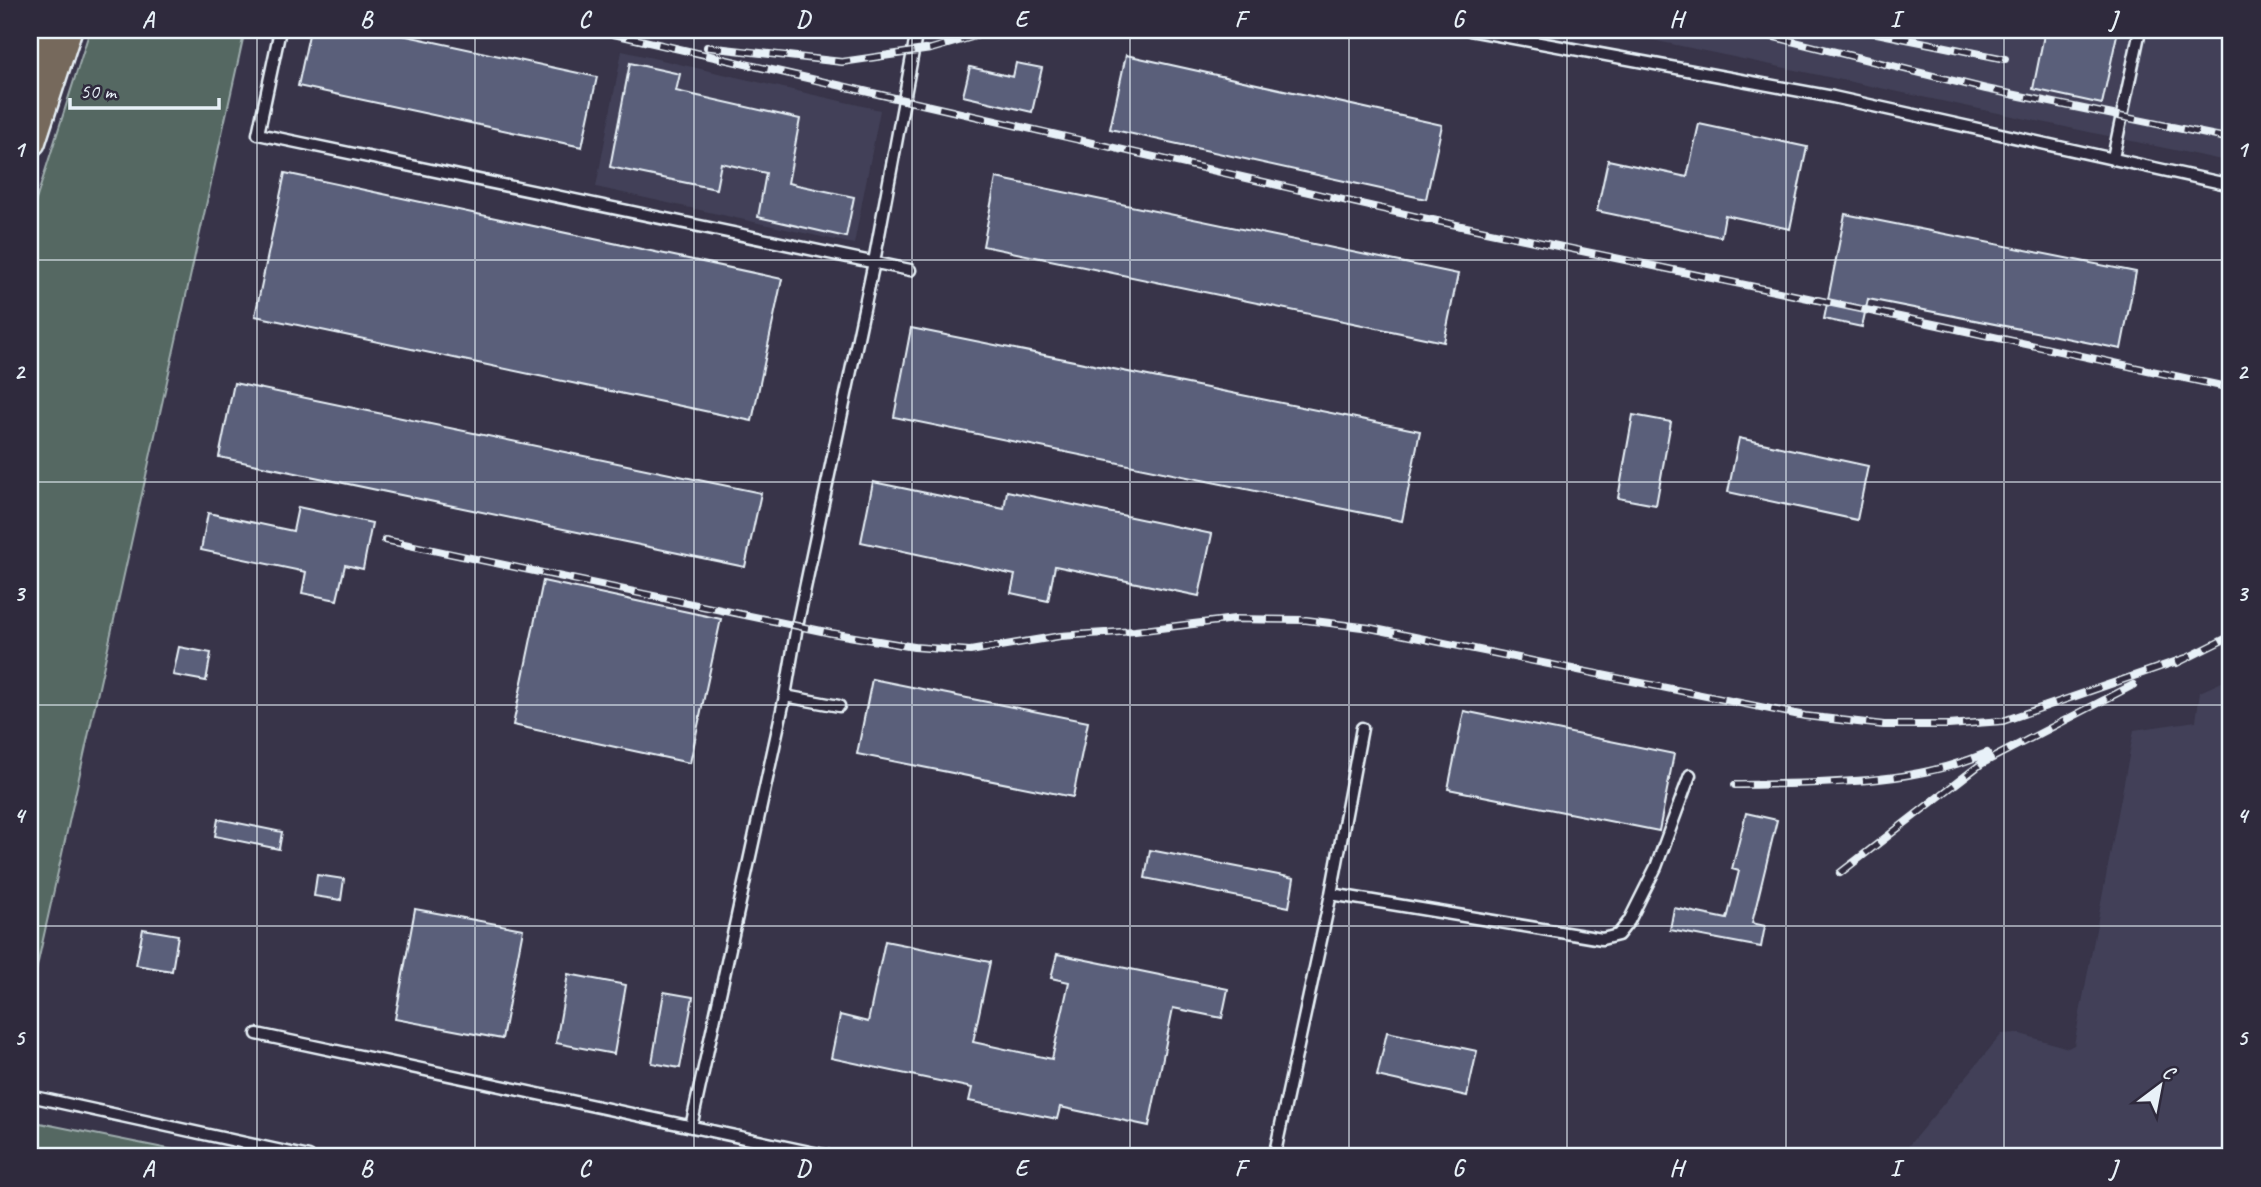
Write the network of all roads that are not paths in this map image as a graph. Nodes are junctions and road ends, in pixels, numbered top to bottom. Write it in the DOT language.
graph roads {
  1 [pos="41,30"];
  2 [pos="66,30"];
  3 [pos="280,30"];
  4 [pos="917,30"];
  5 [pos="1470,30"];
  6 [pos="2140,30"];
  7 [pos="30,66"];
  8 [pos="30,141"];
  9 [pos="2113,158"];
  10 [pos="2231,185"];
  11 [pos="874,262"];
  12 [pos="910,270"];
  13 [pos="785,695"];
  14 [pos="839,706"];
  15 [pos="1362,728"];
  16 [pos="1690,775"];
  17 [pos="1331,894"];
  18 [pos="257,1034"];
  19 [pos="30,1096"];
  20 [pos="691,1127"];
  21 [pos="309,1157"];
  22 [pos="833,1157"];
  23 [pos="1274,1157"];
  1 -- 7 [label="main road"];
  2 -- 8 [label="main road"];
  3 -- 11 [label="lane"];
  4 -- 11 [label="lane"];
  5 -- 9 [label="lane"];
  6 -- 9 [label="lane"];
  9 -- 10 [label="lane"];
  11 -- 12 [label="lane"];
  11 -- 13 [label="lane"];
  13 -- 14 [label="lane"];
  13 -- 20 [label="lane"];
  15 -- 17 [label="lane"];
  16 -- 17 [label="lane"];
  17 -- 23 [label="lane"];
  18 -- 20 [label="lane"];
  19 -- 21 [label="lane"];
  20 -- 22 [label="lane"];
}
